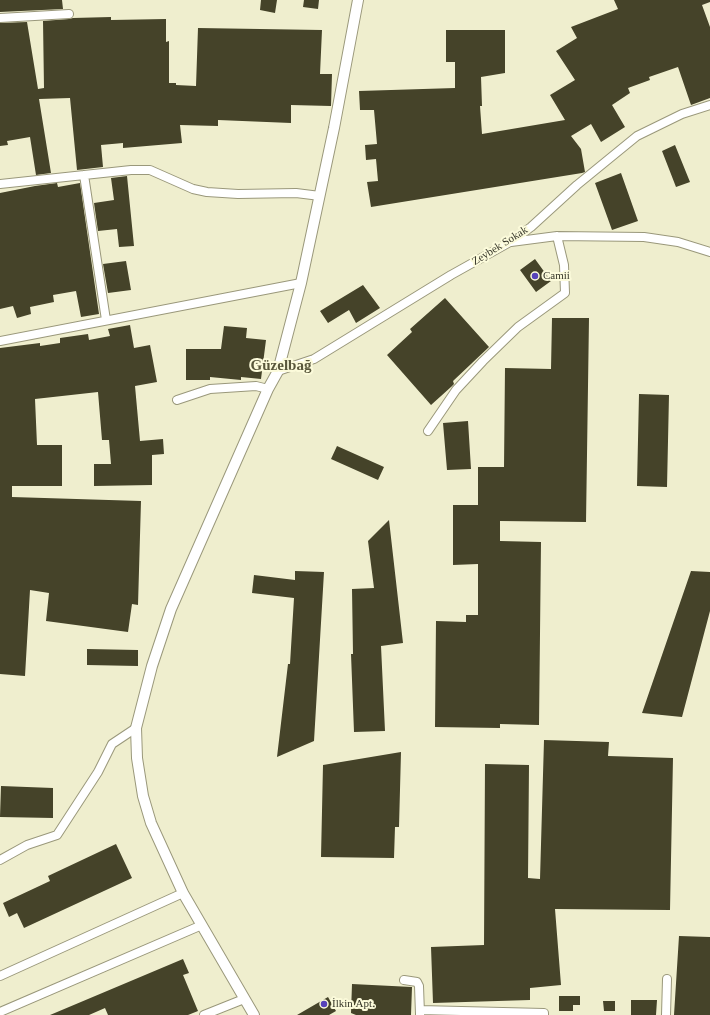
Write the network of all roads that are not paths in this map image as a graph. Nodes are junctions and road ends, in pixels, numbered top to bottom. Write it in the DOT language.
graph roads {
  1 [pos="358,0"];
  2 [pos="69,14"];
  3 [pos="0,18"];
  4 [pos="710,105"];
  5 [pos="84,175"];
  6 [pos="0,184"];
  7 [pos="320,196"];
  8 [pos="557,236"];
  9 [pos="510,242"];
  10 [pos="710,252"];
  11 [pos="302,283"];
  12 [pos="106,320"];
  13 [pos="0,341"];
  14 [pos="278,371"];
  15 [pos="268,389"];
  16 [pos="177,400"];
  17 [pos="428,431"];
  18 [pos="136,728"];
  19 [pos="0,860"];
  20 [pos="183,893"];
  21 [pos="202,925"];
  22 [pos="0,976"];
  23 [pos="666,979"];
  24 [pos="404,980"];
  25 [pos="244,999"];
  26 [pos="0,1012"];
  27 [pos="420,1012"];
  28 [pos="544,1014"];
  29 [pos="204,1015"];
  30 [pos="254,1015"];
  31 [pos="666,1015"];
  1 -- 7 [label="street"];
  2 -- 3 [label="street"];
  4 -- 9 [label="street, Zeybek Sokak"];
  5 -- 6 [label="street"];
  5 -- 7 [label="street"];
  5 -- 12 [label="street"];
  7 -- 11 [label="street"];
  8 -- 9 [label="street"];
  8 -- 10 [label="street"];
  8 -- 17 [label="street"];
  9 -- 14 [label="street, Zeybek Sokak"];
  11 -- 12 [label="street"];
  11 -- 14 [label="street"];
  12 -- 13 [label="street"];
  14 -- 15 [label="street"];
  15 -- 16 [label="street"];
  15 -- 18 [label="street"];
  18 -- 19 [label="street"];
  18 -- 20 [label="street"];
  20 -- 21 [label="street"];
  20 -- 22 [label="street"];
  21 -- 25 [label="street"];
  21 -- 26 [label="street"];
  23 -- 31 [label="street"];
  24 -- 27 [label="street"];
  25 -- 29 [label="street"];
  25 -- 30 [label="street"];
  27 -- 28 [label="street"];
}
